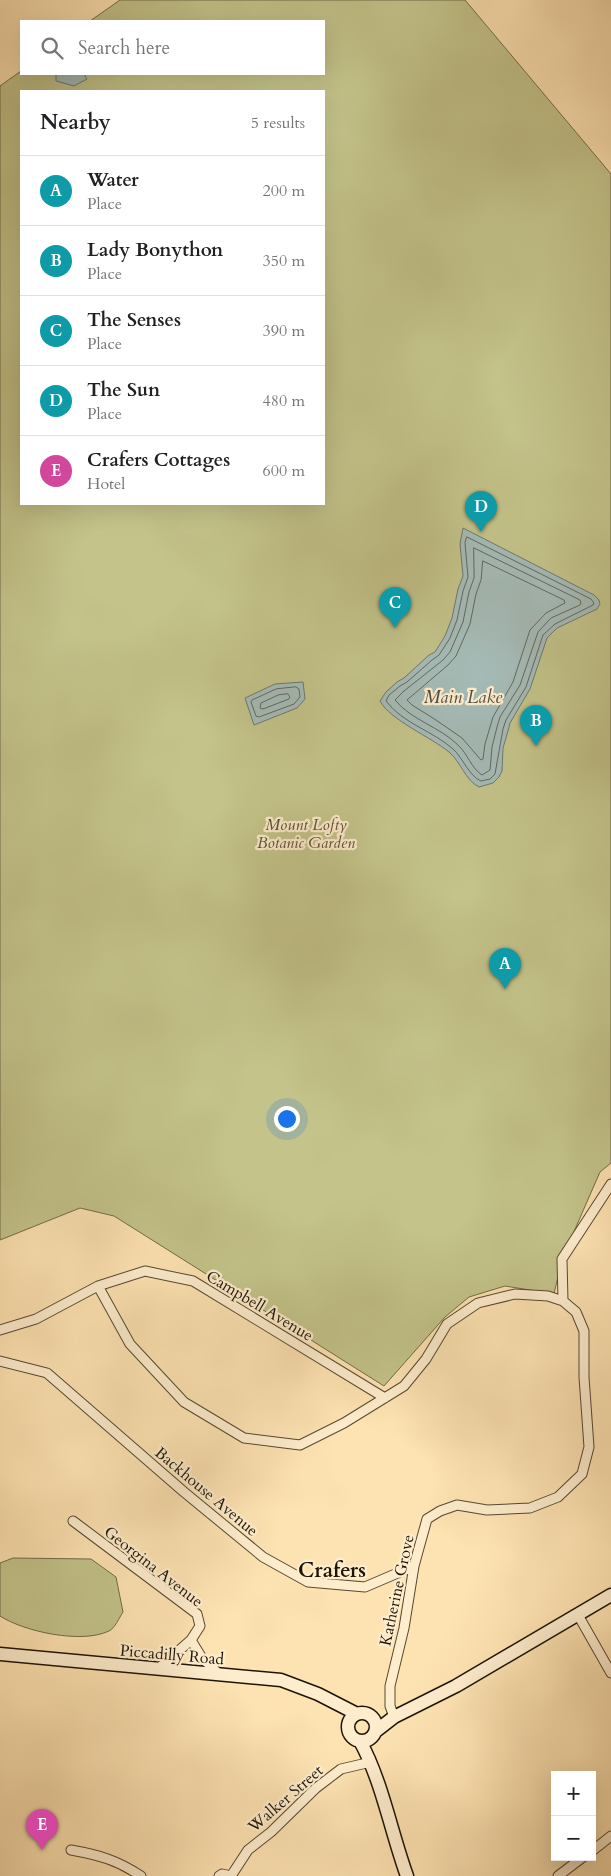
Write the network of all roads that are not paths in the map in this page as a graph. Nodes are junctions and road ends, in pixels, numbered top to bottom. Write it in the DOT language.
graph roads {
  1 [pos="611,1184"];
  2 [pos="98,1286"];
  3 [pos="563,1301"];
  4 [pos="0,1330"];
  5 [pos="0,1361"];
  6 [pos="385,1398"];
  7 [pos="73,1521"];
  8 [pos="414,1566"];
  9 [pos="611,1595"];
  10 [pos="578,1614"];
  11 [pos="191,1640"];
  12 [pos="0,1654"];
  13 [pos="158,1669"];
  14 [pos="611,1673"];
  15 [pos="220,1675"];
  16 [pos="358,1716"];
  17 [pos="394,1717"];
  18 [pos="375,1733"];
  19 [pos="360,1741"];
  20 [pos="372,1762"];
  21 [pos="611,1836"];
  22 [pos="596,1848"];
  23 [pos="71,1850"];
  24 [pos="578,1861"];
  25 [pos="141,1876"];
  26 [pos="219,1876"];
  27 [pos="231,1876"];
  28 [pos="407,1876"];
  29 [pos="558,1876"];
  1 -- 3 [label="street"];
  2 -- 4 [label="street, Campbell Avenue"];
  2 -- 6 [label="street, Campbell Avenue"];
  2 -- 6 [label="street"];
  3 -- 6 [label="street"];
  3 -- 8 [label="street, Katherine Grove"];
  5 -- 8 [label="street, Backhouse Avenue"];
  7 -- 11 [label="street, Georgina Avenue"];
  8 -- 17 [label="street, Katherine Grove"];
  9 -- 10 [label="main road"];
  10 -- 14 [label="street"];
  10 -- 17 [label="main road"];
  11 -- 13 [label="street"];
  11 -- 15 [label="street"];
  12 -- 13 [label="main road, Piccadilly Road"];
  13 -- 15 [label="main road, Piccadilly Road"];
  15 -- 16 [label="main road, Piccadilly Road"];
  16 -- 17 [label="main road"];
  16 -- 18 [label="main road"];
  16 -- 19 [label="main road"];
  17 -- 18 [label="main road"];
  18 -- 19 [label="main road"];
  18 -- 20 [label="main road"];
  19 -- 20 [label="main road"];
  20 -- 27 [label="street, Walker Street"];
  20 -- 28 [label="main road"];
  21 -- 22 [label="street"];
  23 -- 25 [label="street"];
  24 -- 29 [label="street"];
  26 -- 27 [label="street, Walker Street"];
}
